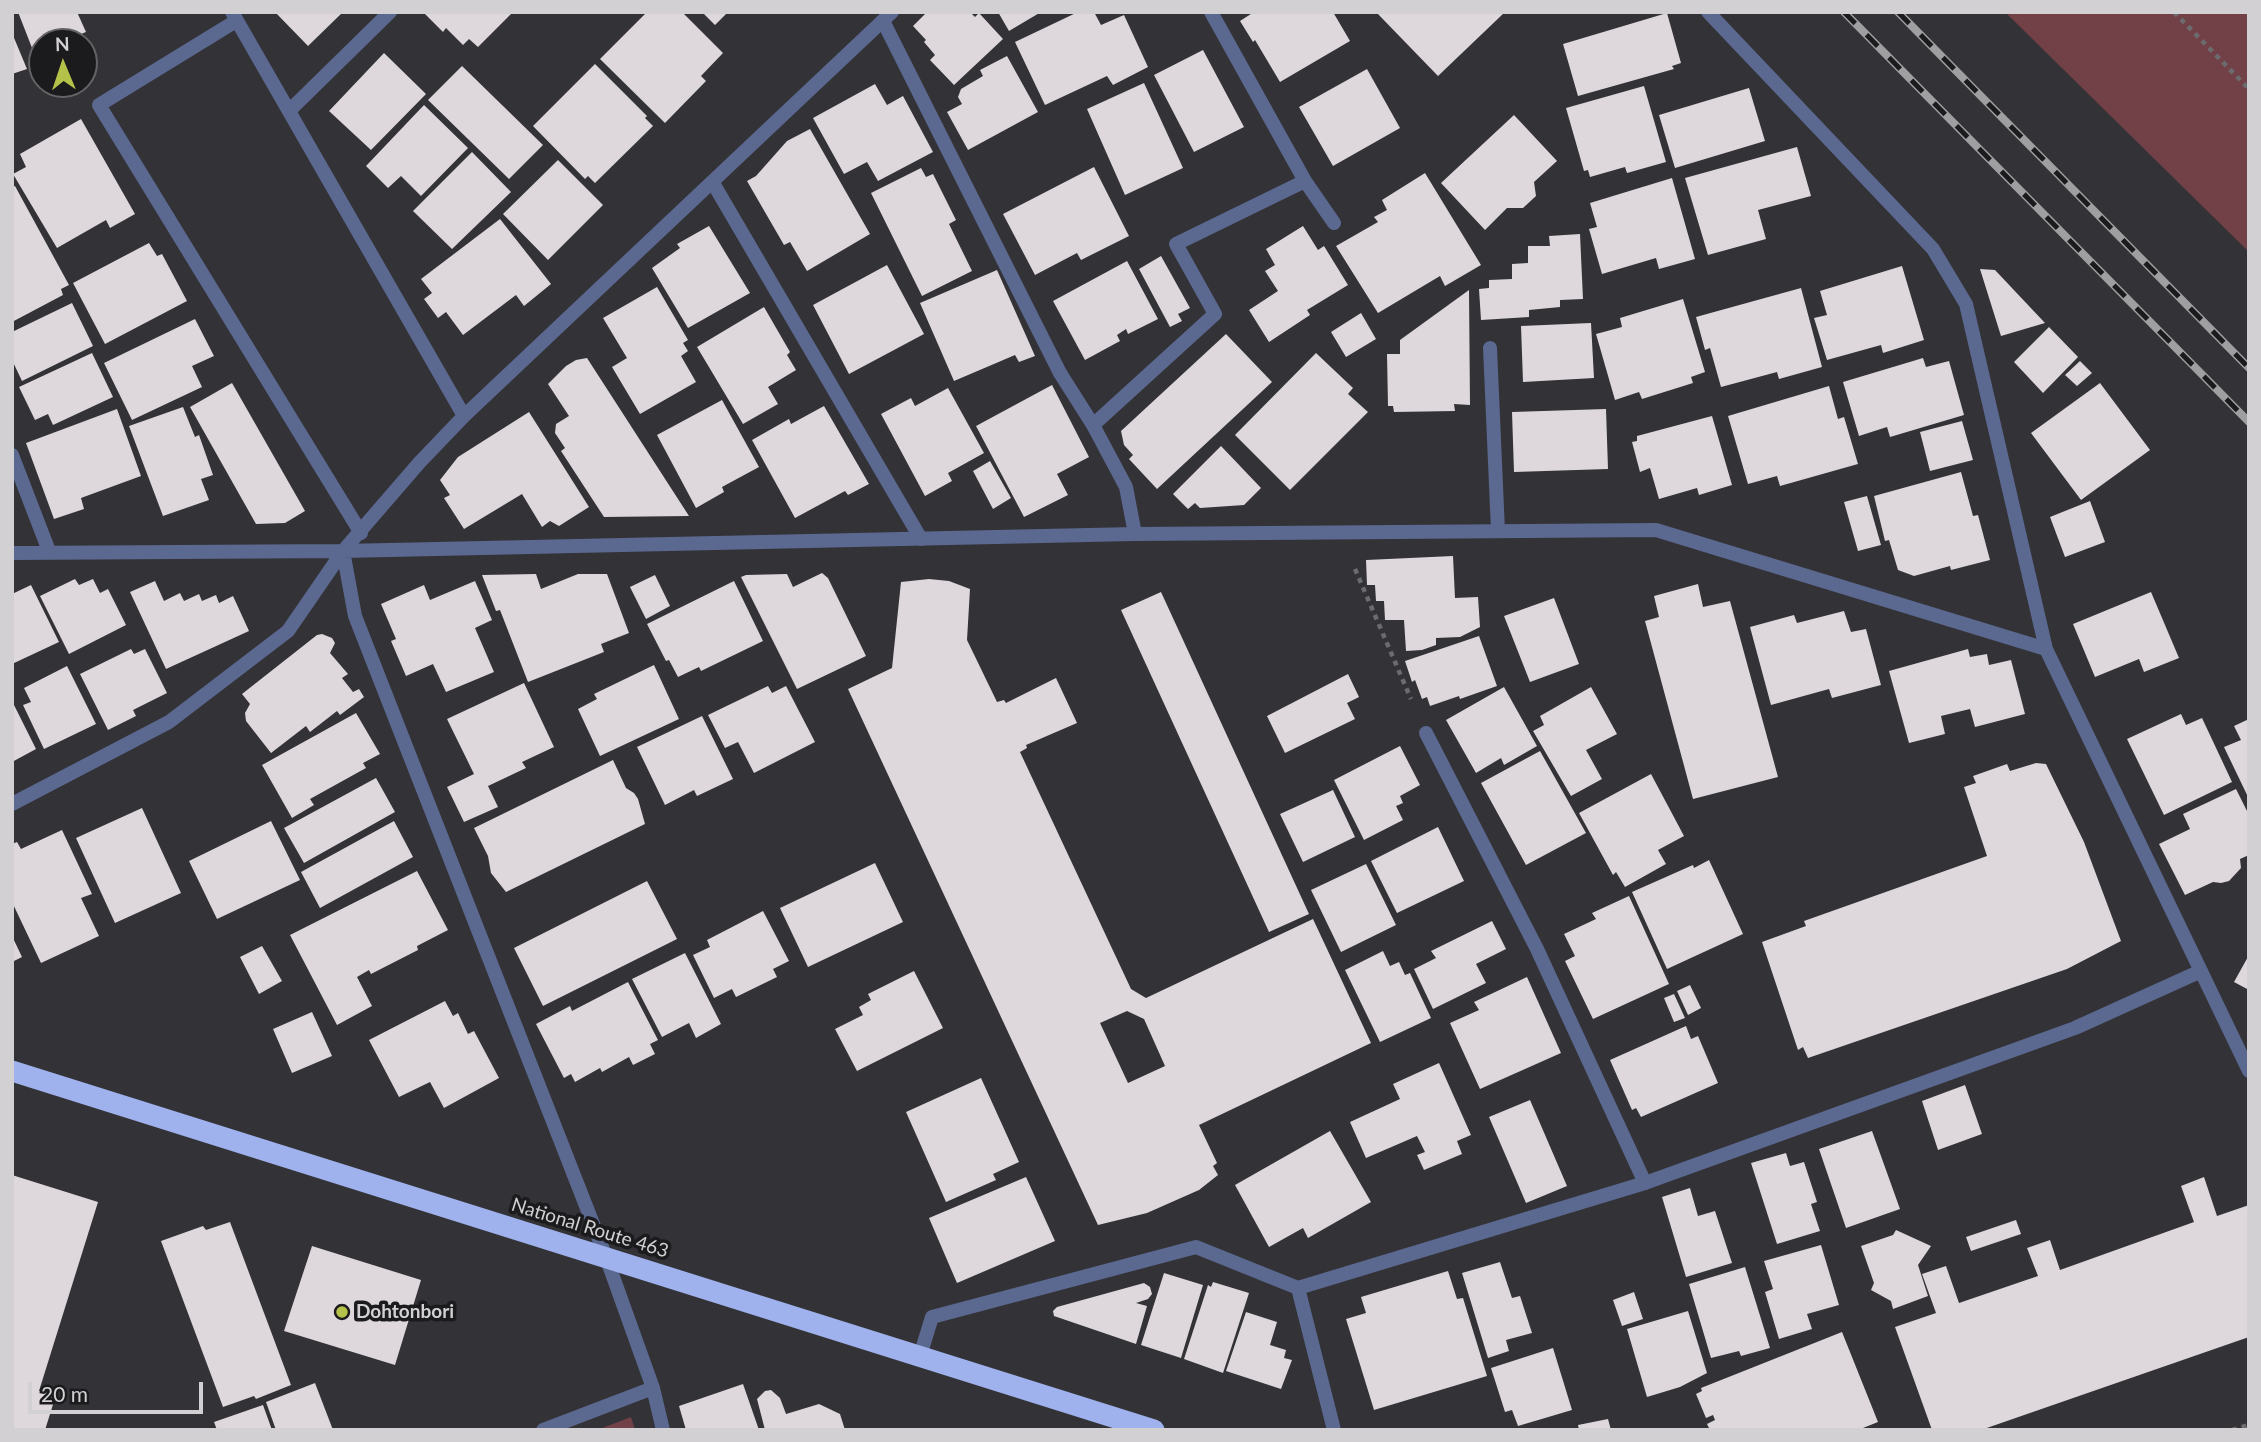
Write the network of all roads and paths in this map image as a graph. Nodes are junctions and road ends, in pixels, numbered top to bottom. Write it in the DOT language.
graph roads {
  1 [pos="390,12"];
  2 [pos="1211,12"];
  3 [pos="1709,12"];
  4 [pos="2174,12"];
  5 [pos="234,16"];
  6 [pos="887,17"];
  7 [pos="2249,89"];
  8 [pos="289,111"];
  9 [pos="1305,181"];
  10 [pos="713,183"];
  11 [pos="1334,223"];
  12 [pos="1489,348"];
  13 [pos="464,416"];
  14 [pos="1093,425"];
  15 [pos="12,455"];
  16 [pos="1498,531"];
  17 [pos="361,533"];
  18 [pos="1339,533"];
  19 [pos="1135,534"];
  20 [pos="921,538"];
  21 [pos="49,551"];
  22 [pos="343,551"];
  23 [pos="12,553"];
  24 [pos="2046,649"];
  25 [pos="1426,733"];
  26 [pos="12,804"];
  27 [pos="2201,971"];
  28 [pos="12,1071"];
  29 [pos="2249,1071"];
  30 [pos="1645,1183"];
  31 [pos="606,1257"];
  32 [pos="1298,1288"];
  33 [pos="920,1356"];
  34 [pos="653,1388"];
  35 [pos="2249,1425"];
  36 [pos="543,1430"];
  37 [pos="663,1430"];
  38 [pos="1154,1430"];
  39 [pos="1334,1430"];
  40 [pos="2232,1430"];
  1 -- 8 [label="street"];
  2 -- 9 [label="street"];
  3 -- 24 [label="street"];
  4 -- 7 [label="path"];
  5 -- 8 [label="street"];
  5 -- 17 [label="street"];
  6 -- 10 [label="street"];
  6 -- 14 [label="street"];
  8 -- 13 [label="street"];
  9 -- 11 [label="street"];
  9 -- 14 [label="street"];
  10 -- 13 [label="street"];
  10 -- 20 [label="street"];
  12 -- 16 [label="street"];
  13 -- 17 [label="street"];
  14 -- 19 [label="street"];
  15 -- 21 [label="street"];
  16 -- 18 [label="street"];
  16 -- 24 [label="street"];
  17 -- 22 [label="street"];
  18 -- 19 [label="street"];
  18 -- 25 [label="path"];
  19 -- 20 [label="street"];
  20 -- 22 [label="street"];
  21 -- 22 [label="street"];
  21 -- 23 [label="street"];
  22 -- 26 [label="street"];
  22 -- 31 [label="street"];
  24 -- 27 [label="street"];
  25 -- 30 [label="street"];
  27 -- 29 [label="street"];
  27 -- 30 [label="street"];
  28 -- 31 [label="highway, National Route 463"];
  30 -- 32 [label="street"];
  31 -- 33 [label="highway, National Route 463"];
  31 -- 34 [label="street"];
  32 -- 33 [label="street"];
  32 -- 39 [label="street"];
  33 -- 38 [label="highway, National Route 463"];
  34 -- 36 [label="street"];
  34 -- 37 [label="street"];
  35 -- 40 [label="path"];
}
